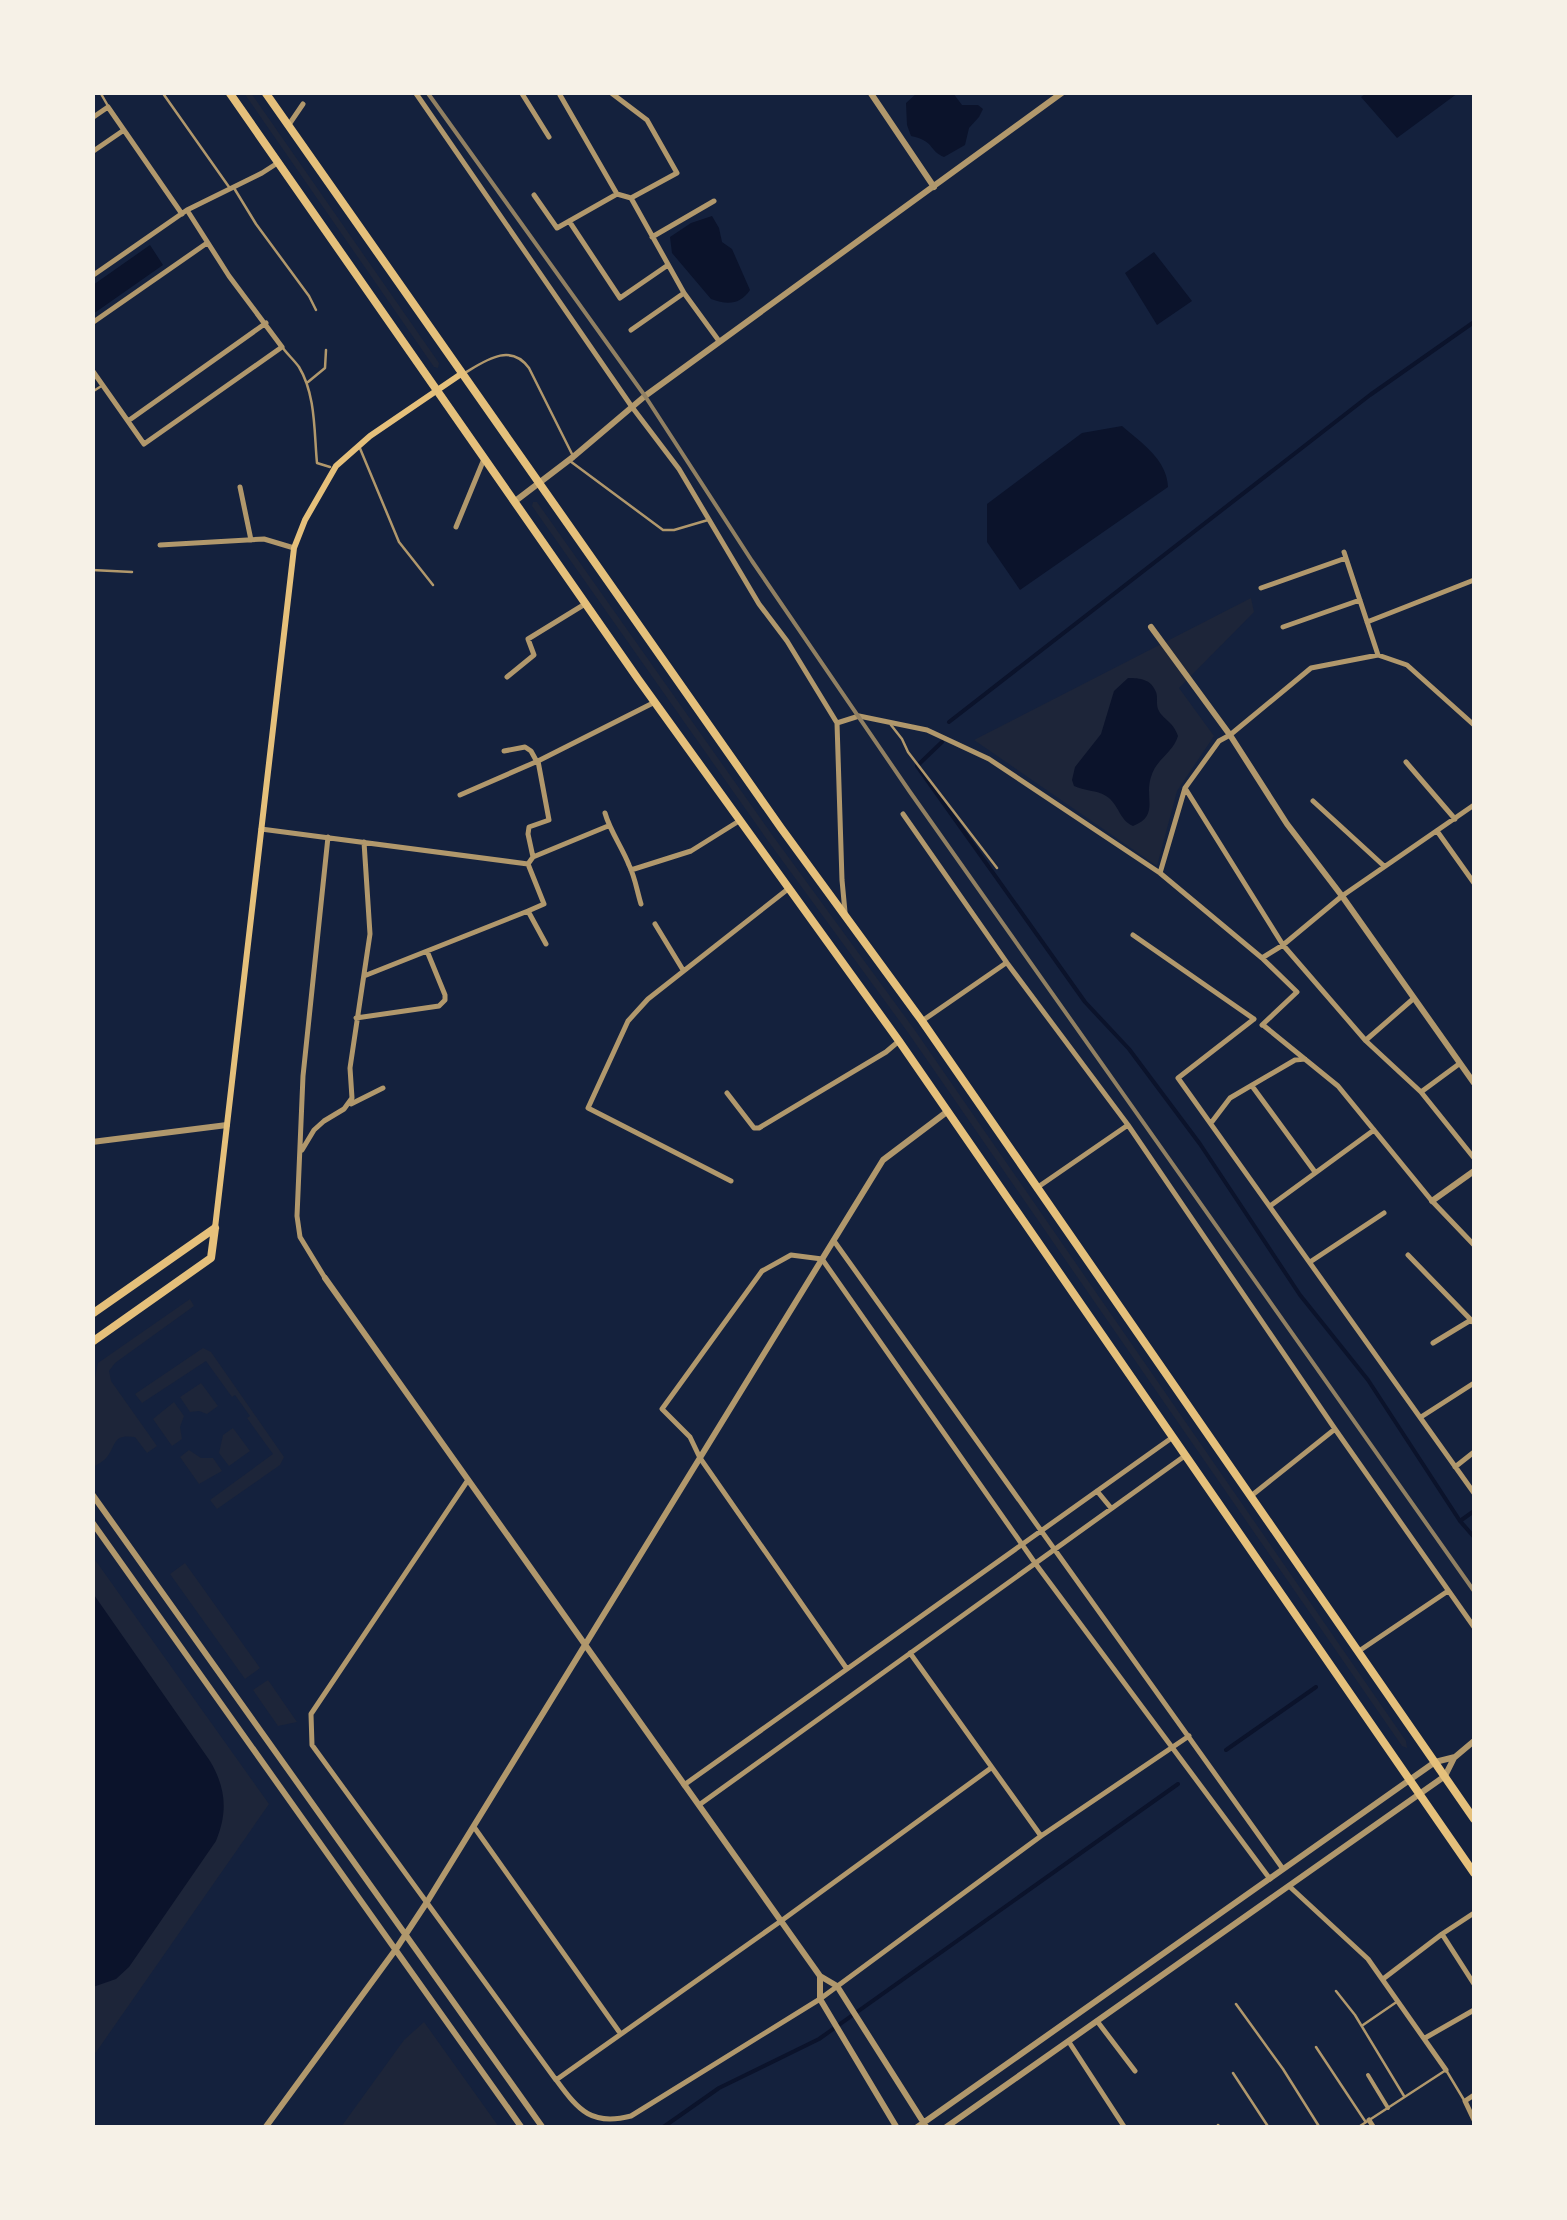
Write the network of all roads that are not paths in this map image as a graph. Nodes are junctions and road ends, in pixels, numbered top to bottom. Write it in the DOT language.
graph roads {
  1 [pos="100,92"];
  2 [pos="162,92"];
  3 [pos="229,92"];
  4 [pos="265,92"];
  5 [pos="415,92"];
  6 [pos="520,92"];
  7 [pos="610,92"];
  8 [pos="870,92"];
  9 [pos="1063,92"];
  10 [pos="560,96"];
  11 [pos="302,104"];
  12 [pos="108,107"];
  13 [pos="92,118"];
  14 [pos="288,127"];
  15 [pos="124,130"];
  16 [pos="550,137"];
  17 [pos="92,152"];
  18 [pos="276,164"];
  19 [pos="232,187"];
  20 [pos="934,187"];
  21 [pos="534,194"];
  22 [pos="618,194"];
  23 [pos="630,198"];
  24 [pos="714,201"];
  25 [pos="185,212"];
  26 [pos="569,221"];
  27 [pos="652,237"];
  28 [pos="207,243"];
  29 [pos="668,265"];
  30 [pos="92,276"];
  31 [pos="684,293"];
  32 [pos="316,310"];
  33 [pos="92,323"];
  34 [pos="266,324"];
  35 [pos="631,330"];
  36 [pos="719,341"];
  37 [pos="282,347"];
  38 [pos="326,350"];
  39 [pos="92,370"];
  40 [pos="462,374"];
  41 [pos="306,383"];
  42 [pos="103,385"];
  43 [pos="436,391"];
  44 [pos="92,392"];
  45 [pos="632,407"];
  46 [pos="128,421"];
  47 [pos="358,445"];
  48 [pos="484,459"];
  49 [pos="571,459"];
  50 [pos="334,469"];
  51 [pos="538,484"];
  52 [pos="240,488"];
  53 [pos="514,502"];
  54 [pos="709,520"];
  55 [pos="456,527"];
  56 [pos="251,540"];
  57 [pos="160,545"];
  58 [pos="294,548"];
  59 [pos="92,570"];
  60 [pos="132,572"];
  61 [pos="1474,580"];
  62 [pos="433,585"];
  63 [pos="1261,588"];
  64 [pos="1360,600"];
  65 [pos="585,604"];
  66 [pos="1367,622"];
  67 [pos="1150,627"];
  68 [pos="1283,628"];
  69 [pos="1378,655"];
  70 [pos="507,677"];
  71 [pos="655,702"];
  72 [pos="888,722"];
  73 [pos="836,723"];
  74 [pos="1474,725"];
  75 [pos="1230,736"];
  76 [pos="504,752"];
  77 [pos="538,762"];
  78 [pos="1406,762"];
  79 [pos="1184,788"];
  80 [pos="460,794"];
  81 [pos="1313,801"];
  82 [pos="1474,805"];
  83 [pos="605,814"];
  84 [pos="903,814"];
  85 [pos="1455,819"];
  86 [pos="739,821"];
  87 [pos="608,826"];
  88 [pos="262,829"];
  89 [pos="1437,831"];
  90 [pos="328,837"];
  91 [pos="364,842"];
  92 [pos="533,857"];
  93 [pos="528,864"];
  94 [pos="1384,866"];
  95 [pos="997,868"];
  96 [pos="631,870"];
  97 [pos="1160,873"];
  98 [pos="1474,883"];
  99 [pos="788,889"];
  100 [pos="1342,896"];
  101 [pos="641,904"];
  102 [pos="528,911"];
  103 [pos="846,915"];
  104 [pos="655,924"];
  105 [pos="1133,935"];
  106 [pos="546,944"];
  107 [pos="1283,945"];
  108 [pos="427,951"];
  109 [pos="1262,958"];
  110 [pos="1007,962"];
  111 [pos="683,970"];
  112 [pos="364,976"];
  113 [pos="1413,999"];
  114 [pos="356,1018"];
  115 [pos="1254,1020"];
  116 [pos="922,1021"];
  117 [pos="1262,1025"];
  118 [pos="900,1041"];
  119 [pos="1366,1041"];
  120 [pos="1305,1059"];
  121 [pos="1459,1064"];
  122 [pos="1474,1083"];
  123 [pos="1251,1085"];
  124 [pos="383,1088"];
  125 [pos="1421,1092"];
  126 [pos="727,1093"];
  127 [pos="348,1106"];
  128 [pos="948,1111"];
  129 [pos="1211,1123"];
  130 [pos="227,1125"];
  131 [pos="1128,1125"];
  132 [pos="1374,1130"];
  133 [pos="92,1142"];
  134 [pos="300,1155"];
  135 [pos="1474,1158"];
  136 [pos="1474,1171"];
  137 [pos="1316,1172"];
  138 [pos="731,1181"];
  139 [pos="1038,1187"];
  140 [pos="1432,1201"];
  141 [pos="1270,1206"];
  142 [pos="1384,1213"];
  143 [pos="215,1228"];
  144 [pos="834,1240"];
  145 [pos="1474,1245"];
  146 [pos="1408,1254"];
  147 [pos="822,1260"];
  148 [pos="1310,1262"];
  149 [pos="324,1278"];
  150 [pos="92,1314"];
  151 [pos="1473,1322"];
  152 [pos="92,1342"];
  153 [pos="1433,1343"];
  154 [pos="1474,1385"];
  155 [pos="1421,1417"];
  156 [pos="1335,1429"];
  157 [pos="1173,1437"];
  158 [pos="1474,1452"];
  159 [pos="1186,1455"];
  160 [pos="700,1458"];
  161 [pos="1455,1466"];
  162 [pos="468,1480"];
  163 [pos="1097,1491"];
  164 [pos="1474,1493"];
  165 [pos="92,1494"];
  166 [pos="1251,1496"];
  167 [pos="1111,1508"];
  168 [pos="92,1522"];
  169 [pos="1042,1530"];
  170 [pos="1022,1544"];
  171 [pos="1056,1548"];
  172 [pos="1035,1563"];
  173 [pos="1448,1591"];
  174 [pos="1474,1627"];
  175 [pos="586,1646"];
  176 [pos="1359,1652"];
  177 [pos="910,1653"];
  178 [pos="847,1668"];
  179 [pos="1189,1736"];
  180 [pos="1474,1741"];
  181 [pos="1173,1746"];
  182 [pos="1455,1757"];
  183 [pos="1436,1762"];
  184 [pos="991,1768"];
  185 [pos="1445,1776"];
  186 [pos="1410,1780"];
  187 [pos="684,1784"];
  188 [pos="1420,1794"];
  189 [pos="699,1805"];
  190 [pos="1474,1819"];
  191 [pos="474,1827"];
  192 [pos="1040,1836"];
  193 [pos="1283,1870"];
  194 [pos="1474,1873"];
  195 [pos="1270,1879"];
  196 [pos="1289,1886"];
  197 [pos="427,1902"];
  198 [pos="1474,1913"];
  199 [pos="781,1921"];
  200 [pos="406,1934"];
  201 [pos="1442,1934"];
  202 [pos="396,1950"];
  203 [pos="820,1976"];
  204 [pos="1383,1978"];
  205 [pos="1474,1984"];
  206 [pos="837,1986"];
  207 [pos="1336,1992"];
  208 [pos="820,1999"];
  209 [pos="1398,2001"];
  210 [pos="1236,2004"];
  211 [pos="1474,2010"];
  212 [pos="1097,2021"];
  213 [pos="1362,2026"];
  214 [pos="620,2034"];
  215 [pos="1424,2038"];
  216 [pos="1068,2041"];
  217 [pos="1316,2047"];
  218 [pos="1446,2070"];
  219 [pos="1134,2071"];
  220 [pos="1233,2074"];
  221 [pos="1368,2075"];
  222 [pos="556,2080"];
  223 [pos="1474,2095"];
  224 [pos="1405,2097"];
  225 [pos="1465,2101"];
  226 [pos="1388,2108"];
  227 [pos="1474,2120"];
  228 [pos="1367,2121"];
  229 [pos="925,2125"];
  230 [pos="265,2128"];
  231 [pos="522,2128"];
  232 [pos="543,2128"];
  233 [pos="897,2128"];
  234 [pos="916,2128"];
  235 [pos="945,2128"];
  236 [pos="1125,2128"];
  237 [pos="1268,2128"];
  238 [pos="1320,2128"];
  239 [pos="1357,2128"];
  240 [pos="1374,2128"];
  1 -- 12 [label="lane"];
  2 -- 19 [label="lane"];
  3 -- 18 [label="main road"];
  4 -- 14 [label="main road"];
  5 -- 45 [label="street"];
  6 -- 16 [label="street"];
  7 -- 23 [label="street"];
  8 -- 20 [label="street"];
  9 -- 20 [label="street"];
  10 -- 22 [label="street"];
  11 -- 14 [label="street"];
  12 -- 13 [label="street"];
  12 -- 15 [label="street"];
  14 -- 40 [label="main road"];
  15 -- 17 [label="street"];
  15 -- 25 [label="street"];
  18 -- 19 [label="street"];
  18 -- 43 [label="main road"];
  19 -- 25 [label="street"];
  19 -- 32 [label="lane"];
  20 -- 36 [label="street"];
  21 -- 26 [label="street"];
  22 -- 23 [label="street"];
  22 -- 26 [label="street"];
  23 -- 27 [label="street"];
  24 -- 27 [label="street"];
  25 -- 28 [label="street"];
  25 -- 30 [label="street"];
  26 -- 29 [label="street"];
  27 -- 29 [label="street"];
  28 -- 33 [label="street"];
  28 -- 34 [label="street"];
  29 -- 31 [label="street"];
  31 -- 35 [label="street"];
  31 -- 36 [label="street"];
  34 -- 37 [label="street"];
  34 -- 46 [label="street"];
  36 -- 45 [label="street"];
  37 -- 41 [label="lane"];
  37 -- 46 [label="street"];
  38 -- 41 [label="lane"];
  39 -- 42 [label="street"];
  40 -- 43 [label="main road"];
  40 -- 49 [label="lane"];
  40 -- 51 [label="main road"];
  41 -- 50 [label="lane"];
  42 -- 44 [label="lane"];
  42 -- 46 [label="street"];
  43 -- 47 [label="main road"];
  43 -- 48 [label="main road"];
  45 -- 49 [label="street"];
  45 -- 54 [label="street"];
  47 -- 50 [label="main road"];
  47 -- 62 [label="lane"];
  48 -- 53 [label="main road"];
  48 -- 55 [label="street"];
  49 -- 51 [label="street"];
  49 -- 54 [label="lane"];
  50 -- 58 [label="main road"];
  51 -- 53 [label="street"];
  51 -- 103 [label="main road"];
  52 -- 56 [label="street"];
  53 -- 65 [label="main road"];
  54 -- 73 [label="street"];
  56 -- 57 [label="street"];
  56 -- 58 [label="street"];
  58 -- 88 [label="main road"];
  59 -- 60 [label="lane"];
  61 -- 66 [label="street"];
  63 -- 64 [label="street"];
  64 -- 66 [label="street"];
  64 -- 68 [label="street"];
  65 -- 70 [label="street"];
  65 -- 71 [label="main road"];
  66 -- 69 [label="street"];
  67 -- 75 [label="street"];
  69 -- 74 [label="street"];
  69 -- 75 [label="street"];
  71 -- 77 [label="street"];
  71 -- 86 [label="main road"];
  72 -- 73 [label="street"];
  72 -- 95 [label="lane"];
  72 -- 97 [label="street"];
  73 -- 103 [label="street"];
  75 -- 79 [label="street"];
  75 -- 100 [label="street"];
  76 -- 77 [label="street"];
  77 -- 80 [label="street"];
  77 -- 92 [label="street"];
  78 -- 85 [label="street"];
  79 -- 97 [label="street"];
  79 -- 107 [label="street"];
  81 -- 94 [label="street"];
  82 -- 85 [label="street"];
  83 -- 87 [label="street"];
  84 -- 110 [label="street"];
  85 -- 89 [label="street"];
  86 -- 96 [label="street"];
  86 -- 99 [label="main road"];
  87 -- 92 [label="street"];
  87 -- 96 [label="street"];
  88 -- 90 [label="street"];
  88 -- 130 [label="main road"];
  89 -- 94 [label="street"];
  89 -- 98 [label="street"];
  90 -- 91 [label="street"];
  90 -- 134 [label="street"];
  91 -- 93 [label="street"];
  91 -- 112 [label="street"];
  92 -- 93 [label="street"];
  93 -- 102 [label="street"];
  94 -- 100 [label="street"];
  96 -- 101 [label="street"];
  97 -- 109 [label="street"];
  99 -- 111 [label="street"];
  99 -- 118 [label="main road"];
  100 -- 107 [label="street"];
  100 -- 113 [label="street"];
  102 -- 106 [label="street"];
  102 -- 108 [label="street"];
  103 -- 116 [label="main road"];
  104 -- 111 [label="street"];
  105 -- 115 [label="street"];
  107 -- 109 [label="street"];
  107 -- 119 [label="street"];
  108 -- 112 [label="street"];
  108 -- 114 [label="street"];
  109 -- 117 [label="street"];
  110 -- 116 [label="street"];
  110 -- 131 [label="street"];
  111 -- 138 [label="street"];
  112 -- 114 [label="street"];
  113 -- 119 [label="street"];
  113 -- 121 [label="street"];
  114 -- 127 [label="street"];
  115 -- 117 [label="street"];
  115 -- 129 [label="street"];
  116 -- 139 [label="main road"];
  117 -- 120 [label="street"];
  118 -- 126 [label="street"];
  118 -- 128 [label="main road"];
  119 -- 125 [label="street"];
  120 -- 123 [label="street"];
  120 -- 132 [label="street"];
  121 -- 122 [label="street"];
  121 -- 125 [label="street"];
  123 -- 129 [label="street"];
  123 -- 137 [label="street"];
  124 -- 127 [label="street"];
  125 -- 135 [label="street"];
  127 -- 134 [label="street"];
  128 -- 144 [label="street"];
  128 -- 157 [label="main road"];
  129 -- 141 [label="street"];
  130 -- 133 [label="street"];
  130 -- 143 [label="main road"];
  131 -- 139 [label="street"];
  131 -- 156 [label="street"];
  132 -- 137 [label="street"];
  132 -- 140 [label="street"];
  134 -- 149 [label="street"];
  136 -- 140 [label="street"];
  137 -- 141 [label="street"];
  139 -- 166 [label="main road"];
  140 -- 145 [label="street"];
  141 -- 148 [label="street"];
  142 -- 148 [label="street"];
  143 -- 150 [label="main road"];
  143 -- 152 [label="main road"];
  144 -- 147 [label="street"];
  144 -- 169 [label="street"];
  146 -- 151 [label="street"];
  147 -- 160 [label="street"];
  147 -- 160 [label="street"];
  147 -- 170 [label="street"];
  148 -- 155 [label="street"];
  149 -- 162 [label="street"];
  151 -- 153 [label="street"];
  154 -- 155 [label="street"];
  155 -- 161 [label="street"];
  156 -- 166 [label="street"];
  156 -- 173 [label="street"];
  157 -- 159 [label="main road"];
  157 -- 163 [label="street"];
  158 -- 161 [label="street"];
  159 -- 167 [label="street"];
  159 -- 186 [label="main road"];
  160 -- 175 [label="street"];
  160 -- 178 [label="street"];
  161 -- 164 [label="street"];
  162 -- 175 [label="street"];
  162 -- 197 [label="street"];
  163 -- 167 [label="street"];
  163 -- 169 [label="street"];
  165 -- 200 [label="street"];
  166 -- 176 [label="main road"];
  167 -- 171 [label="street"];
  168 -- 202 [label="street"];
  169 -- 170 [label="street"];
  169 -- 171 [label="street"];
  170 -- 172 [label="street"];
  170 -- 178 [label="street"];
  171 -- 172 [label="street"];
  171 -- 179 [label="street"];
  172 -- 177 [label="street"];
  172 -- 181 [label="street"];
  173 -- 174 [label="street"];
  173 -- 176 [label="street"];
  175 -- 187 [label="street"];
  175 -- 191 [label="street"];
  176 -- 183 [label="main road"];
  177 -- 184 [label="street"];
  177 -- 189 [label="street"];
  178 -- 187 [label="street"];
  179 -- 181 [label="street"];
  179 -- 193 [label="street"];
  180 -- 182 [label="street"];
  181 -- 192 [label="street"];
  181 -- 195 [label="street"];
  182 -- 183 [label="street"];
  182 -- 185 [label="street"];
  183 -- 185 [label="main road"];
  183 -- 186 [label="street"];
  184 -- 192 [label="street"];
  184 -- 199 [label="street"];
  185 -- 188 [label="street"];
  185 -- 190 [label="main road"];
  186 -- 188 [label="main road"];
  186 -- 193 [label="street"];
  187 -- 189 [label="street"];
  188 -- 194 [label="main road"];
  188 -- 196 [label="street"];
  189 -- 199 [label="street"];
  191 -- 197 [label="street"];
  191 -- 214 [label="street"];
  192 -- 206 [label="street"];
  193 -- 195 [label="street"];
  195 -- 229 [label="street"];
  196 -- 204 [label="street"];
  196 -- 212 [label="street"];
  197 -- 200 [label="street"];
  197 -- 222 [label="street"];
  198 -- 201 [label="street"];
  199 -- 203 [label="street"];
  199 -- 214 [label="street"];
  200 -- 202 [label="street"];
  200 -- 232 [label="street"];
  201 -- 204 [label="street"];
  201 -- 205 [label="street"];
  202 -- 230 [label="street"];
  202 -- 231 [label="street"];
  203 -- 206 [label="street"];
  203 -- 208 [label="street"];
  204 -- 209 [label="street"];
  206 -- 208 [label="street"];
  206 -- 229 [label="street"];
  207 -- 213 [label="lane"];
  208 -- 222 [label="street"];
  208 -- 233 [label="street"];
  209 -- 213 [label="lane"];
  209 -- 215 [label="street"];
  210 -- 238 [label="lane"];
  211 -- 215 [label="street"];
  212 -- 216 [label="street"];
  212 -- 219 [label="street"];
  213 -- 224 [label="lane"];
  214 -- 222 [label="street"];
  215 -- 218 [label="street"];
  216 -- 235 [label="street"];
  216 -- 236 [label="street"];
  217 -- 228 [label="lane"];
  218 -- 224 [label="lane"];
  218 -- 225 [label="lane"];
  220 -- 237 [label="lane"];
  221 -- 226 [label="street"];
  223 -- 225 [label="street"];
  224 -- 226 [label="lane"];
  225 -- 227 [label="street"];
  226 -- 228 [label="lane"];
  228 -- 239 [label="lane"];
  228 -- 240 [label="street"];
  229 -- 234 [label="street"];
}
